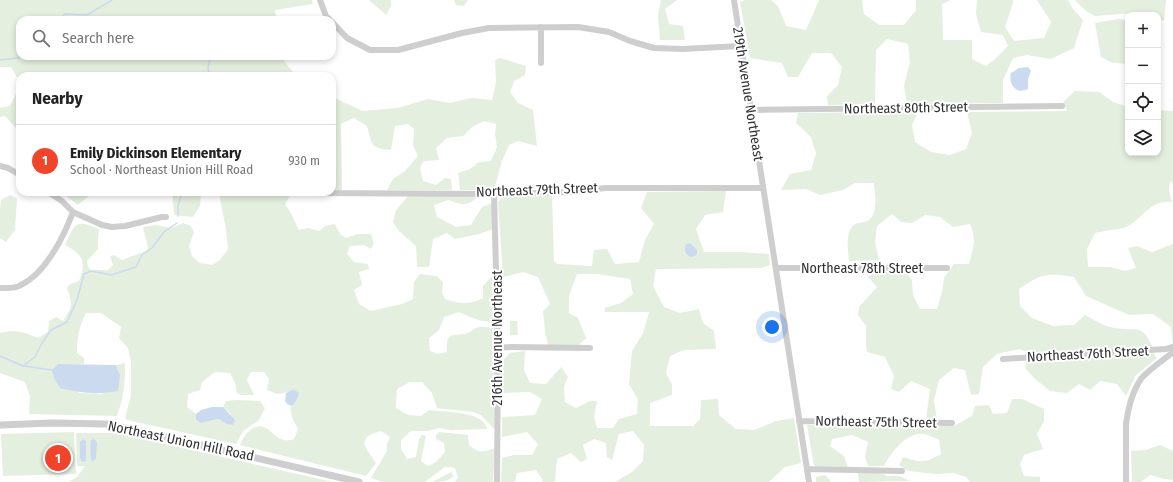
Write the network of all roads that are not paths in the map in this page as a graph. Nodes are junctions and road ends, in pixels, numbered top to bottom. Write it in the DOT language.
graph roads {
  1 [pos="320,0"];
  2 [pos="734,0"];
  3 [pos="326,16"];
  4 [pos="336,26"];
  5 [pos="542,27"];
  6 [pos="740,46"];
  7 [pos="541,63"];
  8 [pos="1062,106"];
  9 [pos="751,110"];
  10 [pos="0,166"];
  11 [pos="16,173"];
  12 [pos="763,188"];
  13 [pos="336,192"];
  14 [pos="494,194"];
  15 [pos="54,196"];
  16 [pos="73,212"];
  17 [pos="166,217"];
  18 [pos="776,268"];
  19 [pos="947,268"];
  20 [pos="0,288"];
  21 [pos="498,347"];
  22 [pos="1173,347"];
  23 [pos="590,348"];
  24 [pos="1173,352"];
  25 [pos="1003,359"];
  26 [pos="799,421"];
  27 [pos="952,423"];
  28 [pos="0,425"];
  29 [pos="807,469"];
  30 [pos="902,471"];
  31 [pos="359,482"];
  32 [pos="496,482"];
  33 [pos="808,482"];
  34 [pos="1126,482"];
  1 -- 3 [label="street"];
  2 -- 6 [label="street, 219th Avenue Northeast"];
  4 -- 5 [label="street"];
  5 -- 6 [label="street"];
  5 -- 7 [label="street"];
  6 -- 9 [label="street, 219th Avenue Northeast"];
  8 -- 9 [label="street, Northeast 80th Street"];
  9 -- 12 [label="street, 219th Avenue Northeast"];
  10 -- 11 [label="street"];
  12 -- 14 [label="street, Northeast 79th Street"];
  12 -- 18 [label="street, 219th Avenue Northeast"];
  13 -- 14 [label="street, Northeast 79th Street"];
  14 -- 21 [label="street, 216th Avenue Northeast"];
  15 -- 16 [label="street"];
  16 -- 17 [label="street"];
  16 -- 20 [label="street"];
  18 -- 19 [label="street, Northeast 78th Street"];
  18 -- 26 [label="street, 219th Avenue Northeast"];
  21 -- 23 [label="street"];
  21 -- 32 [label="street, 216th Avenue Northeast"];
  22 -- 25 [label="street, Northeast 76th Street"];
  24 -- 34 [label="street"];
  26 -- 27 [label="street, Northeast 75th Street"];
  26 -- 29 [label="street, 219th Avenue Northeast"];
  28 -- 31 [label="street, Northeast Union Hill Road"];
  29 -- 30 [label="street"];
  29 -- 33 [label="street, 219th Avenue Northeast"];
}
